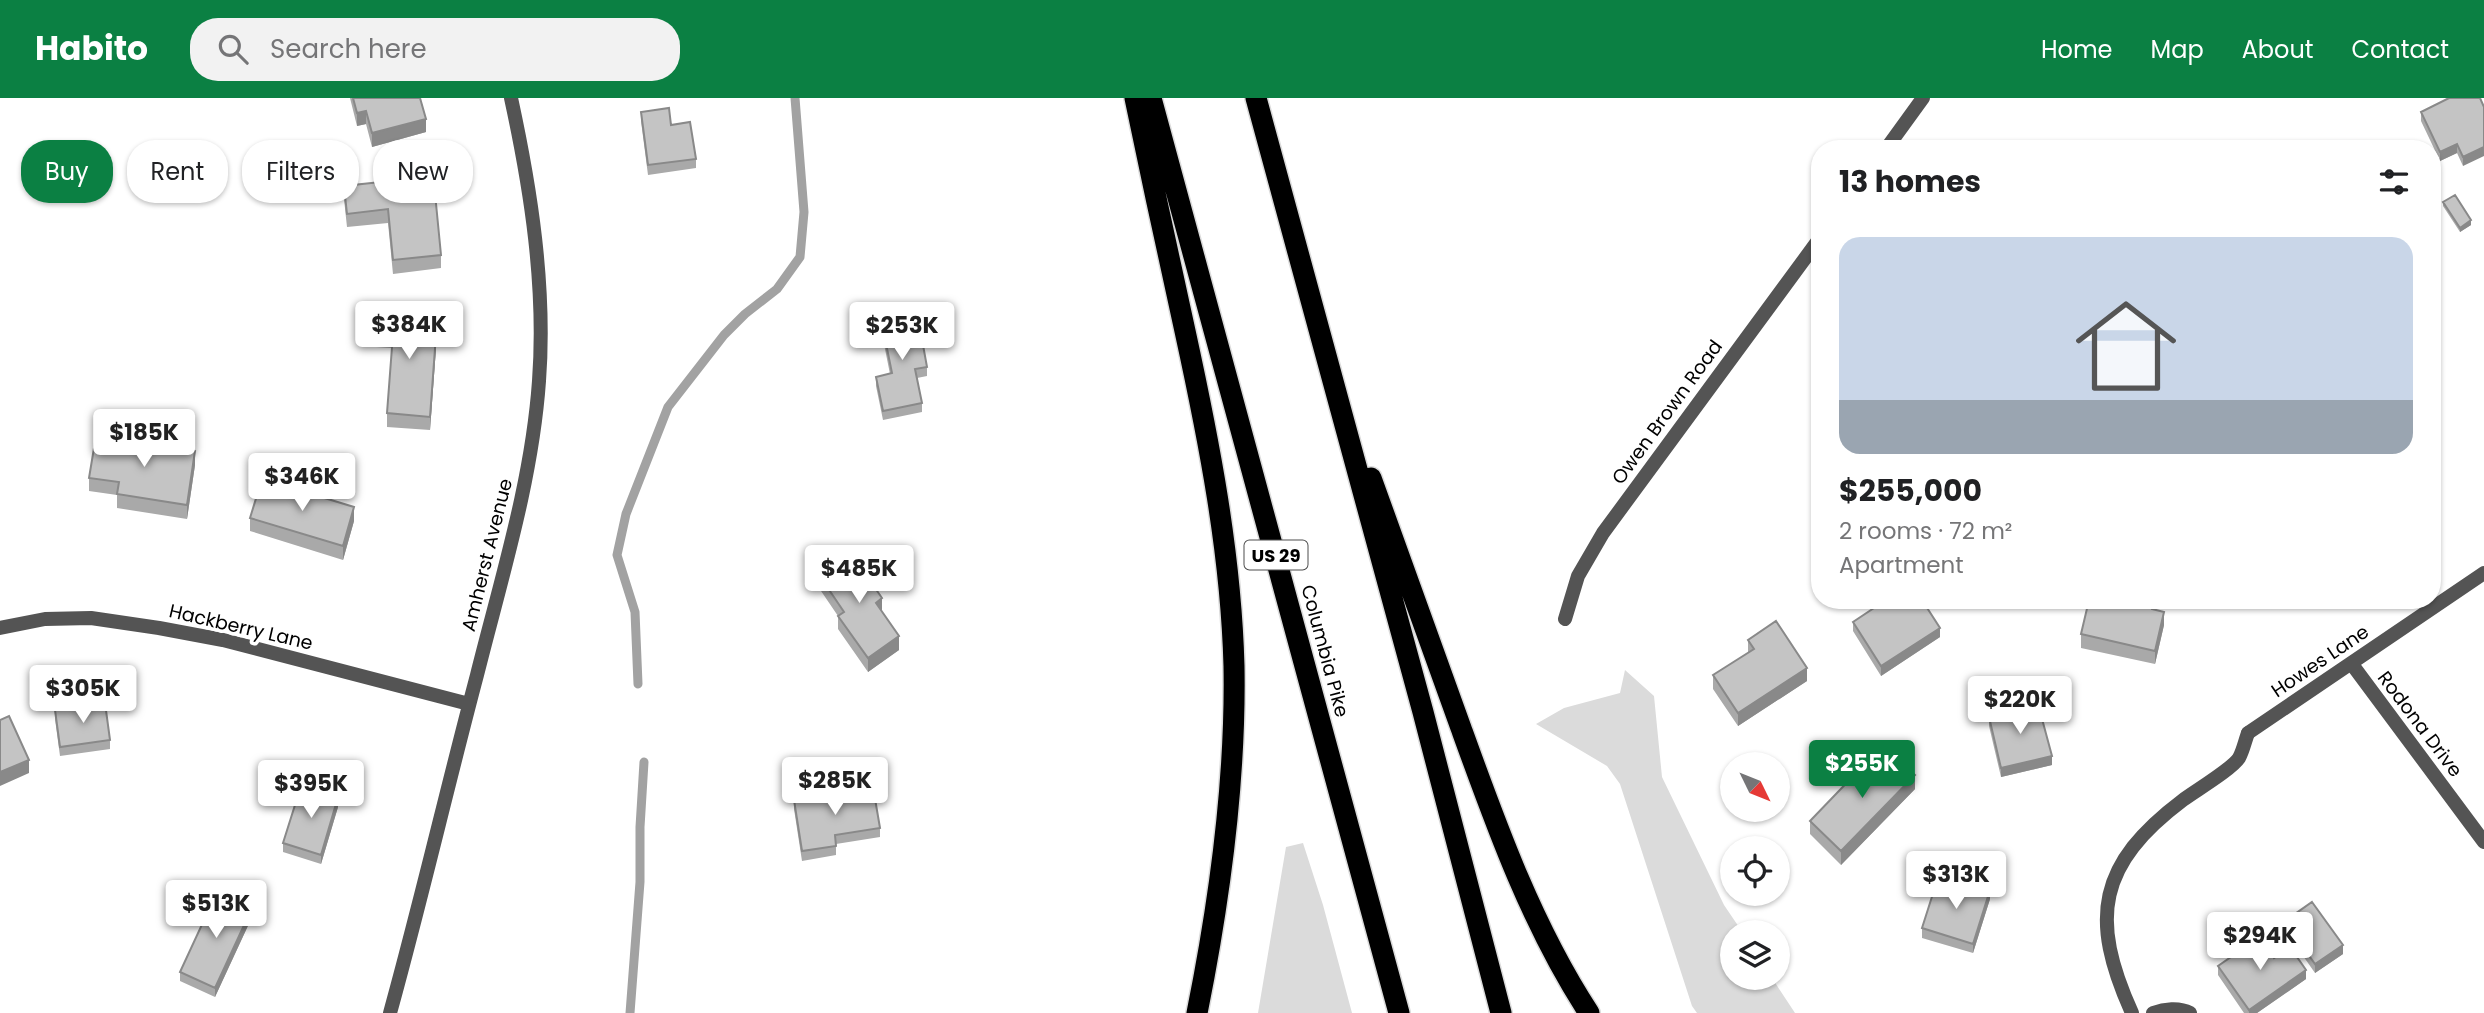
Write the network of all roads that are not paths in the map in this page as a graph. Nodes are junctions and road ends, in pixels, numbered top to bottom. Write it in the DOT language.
graph roads {
  1 [pos="511,98"];
  2 [pos="1135,98"];
  3 [pos="1152,98"];
  4 [pos="1256,98"];
  5 [pos="1923,98"];
  6 [pos="1893,140"];
  7 [pos="1811,249"];
  8 [pos="1316,325"];
  9 [pos="2484,573"];
  10 [pos="2441,602"];
  11 [pos="2431,609"];
  12 [pos="1565,620"];
  13 [pos="0,628"];
  14 [pos="2351,663"];
  15 [pos="469,704"];
  16 [pos="2484,842"];
  17 [pos="390,1013"];
  18 [pos="1197,1013"];
  19 [pos="1398,1013"];
  20 [pos="1501,1013"];
  21 [pos="1589,1013"];
  22 [pos="2132,1013"];
  23 [pos="2153,1013"];
  24 [pos="2190,1013"];
  1 -- 15 [label="street, Amherst Avenue"];
  2 -- 18 [label="highway"];
  3 -- 19 [label="highway, Columbia Pike / US 29"];
  4 -- 8 [label="highway"];
  5 -- 6 [label="street"];
  7 -- 12 [label="street, Owen Brown Road"];
  8 -- 20 [label="highway"];
  8 -- 21 [label="highway"];
  9 -- 10 [label="street, Howes Lane"];
  11 -- 14 [label="street, Howes Lane"];
  13 -- 15 [label="street, Hackberry Lane"];
  14 -- 16 [label="street, Rodona Drive"];
  14 -- 22 [label="street, Howes Lane"];
  15 -- 17 [label="street, Amherst Avenue"];
  23 -- 24 [label="street"];
}
